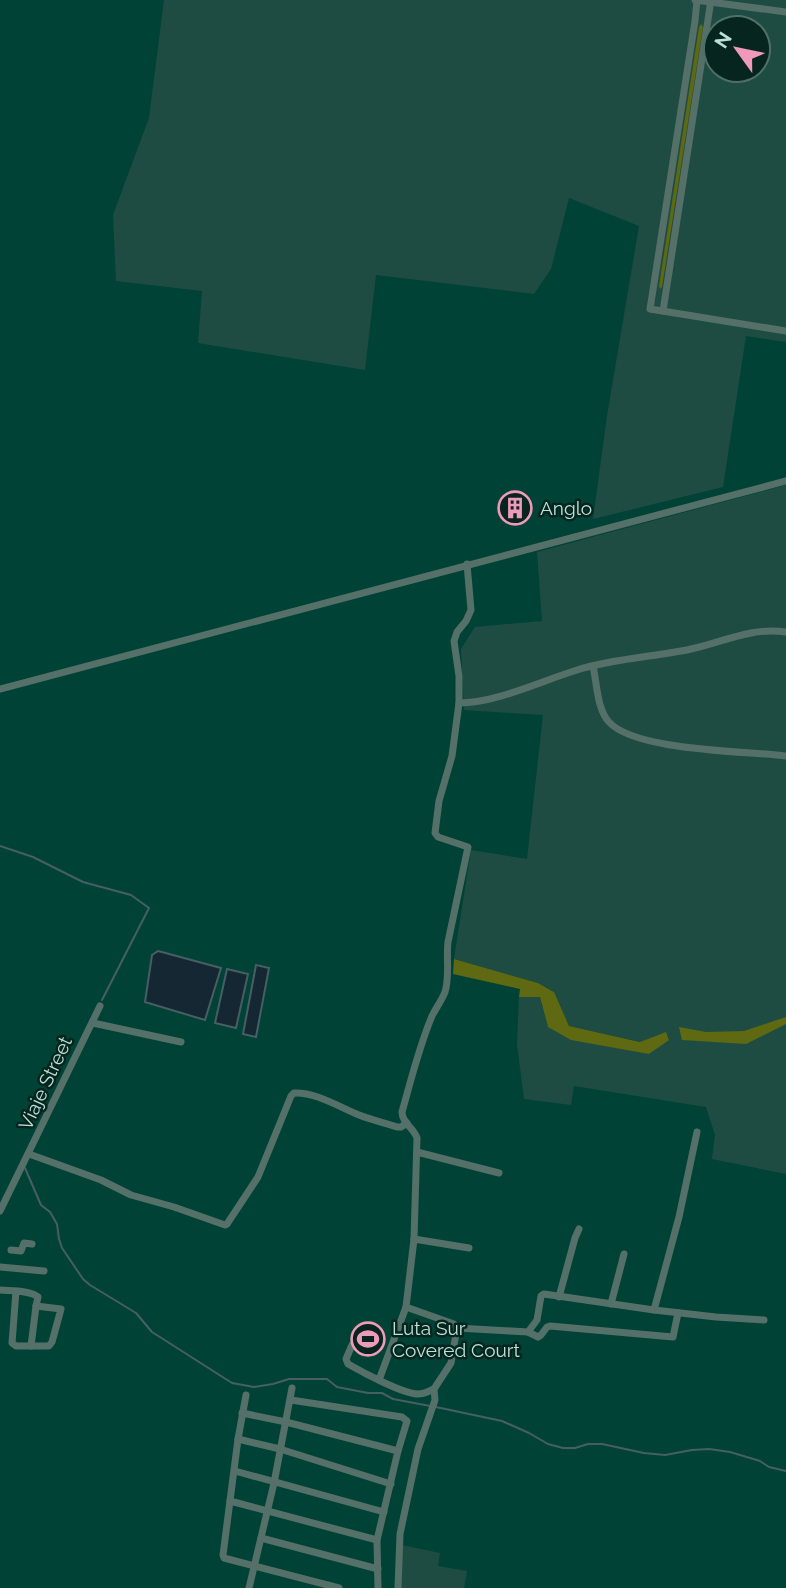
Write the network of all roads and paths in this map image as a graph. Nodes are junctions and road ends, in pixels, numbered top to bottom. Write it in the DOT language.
graph roads {
  1 [pos="696,0"];
  2 [pos="711,1"];
  3 [pos="786,12"];
  4 [pos="663,311"];
  5 [pos="786,331"];
  6 [pos="786,481"];
  7 [pos="467,564"];
  8 [pos="786,632"];
  9 [pos="593,666"];
  10 [pos="0,689"];
  11 [pos="459,703"];
  12 [pos="786,756"];
  13 [pos="100,1006"];
  14 [pos="93,1023"];
  15 [pos="181,1042"];
  16 [pos="407,1123"];
  17 [pos="697,1132"];
  18 [pos="417,1152"];
  19 [pos="29,1154"];
  20 [pos="499,1173"];
  21 [pos="0,1211"];
  22 [pos="579,1229"];
  23 [pos="414,1239"];
  24 [pos="32,1244"];
  25 [pos="469,1248"];
  26 [pos="6,1250"];
  27 [pos="624,1254"];
  28 [pos="0,1267"];
  29 [pos="44,1271"];
  30 [pos="0,1290"];
  31 [pos="16,1292"];
  32 [pos="559,1297"];
  33 [pos="611,1304"];
  34 [pos="36,1306"];
  35 [pos="406,1307"];
  36 [pos="654,1310"];
  37 [pos="678,1312"];
  38 [pos="764,1320"];
  39 [pos="457,1328"];
  40 [pos="528,1332"];
  41 [pos="31,1346"];
  42 [pos="367,1352"];
  43 [pos="379,1380"];
  44 [pos="292,1388"];
  45 [pos="434,1389"];
  46 [pos="246,1395"];
  47 [pos="291,1400"];
  48 [pos="242,1413"];
  49 [pos="286,1422"];
  50 [pos="238,1439"];
  51 [pos="280,1449"];
  52 [pos="398,1451"];
  53 [pos="234,1471"];
  54 [pos="274,1483"];
  55 [pos="391,1484"];
  56 [pos="230,1501"];
  57 [pos="267,1512"];
  58 [pos="384,1512"];
  59 [pos="261,1538"];
  60 [pos="377,1540"];
  61 [pos="254,1565"];
  62 [pos="378,1569"];
  63 [pos="249,1588"];
  64 [pos="339,1588"];
  65 [pos="379,1588"];
  66 [pos="398,1588"];
  1 -- 2 [label="street"];
  1 -- 4 [label="street"];
  2 -- 3 [label="street"];
  2 -- 4 [label="street"];
  4 -- 5 [label="street"];
  6 -- 7 [label="street"];
  7 -- 10 [label="street"];
  7 -- 11 [label="street"];
  8 -- 9 [label="street"];
  9 -- 11 [label="street"];
  9 -- 12 [label="street"];
  11 -- 16 [label="street"];
  13 -- 14 [label="street, Viaje Street"];
  14 -- 15 [label="street"];
  14 -- 19 [label="street, Viaje Street"];
  16 -- 18 [label="street"];
  16 -- 19 [label="street"];
  17 -- 36 [label="street"];
  18 -- 20 [label="street"];
  18 -- 23 [label="street"];
  19 -- 21 [label="street, Viaje Street"];
  22 -- 32 [label="street"];
  23 -- 25 [label="street"];
  23 -- 35 [label="street"];
  24 -- 26 [label="street"];
  27 -- 33 [label="street"];
  28 -- 29 [label="street"];
  30 -- 31 [label="street"];
  31 -- 34 [label="street"];
  31 -- 41 [label="street"];
  32 -- 33 [label="street"];
  32 -- 40 [label="street"];
  33 -- 36 [label="street"];
  34 -- 41 [label="street"];
  34 -- 41 [label="street"];
  35 -- 39 [label="street"];
  35 -- 43 [label="street"];
  36 -- 37 [label="street"];
  37 -- 38 [label="street"];
  37 -- 40 [label="street"];
  39 -- 40 [label="street"];
  39 -- 45 [label="street"];
  42 -- 43 [label="street"];
  43 -- 45 [label="street"];
  44 -- 47 [label="street"];
  45 -- 66 [label="street"];
  46 -- 48 [label="street"];
  47 -- 49 [label="street"];
  47 -- 52 [label="street"];
  48 -- 49 [label="street"];
  48 -- 50 [label="street"];
  49 -- 51 [label="street"];
  49 -- 52 [label="street"];
  50 -- 51 [label="street"];
  50 -- 53 [label="street"];
  51 -- 54 [label="street"];
  51 -- 55 [label="street"];
  52 -- 55 [label="street"];
  53 -- 54 [label="street"];
  53 -- 56 [label="street"];
  54 -- 57 [label="street"];
  54 -- 58 [label="street"];
  55 -- 58 [label="street"];
  56 -- 57 [label="street"];
  56 -- 61 [label="street"];
  57 -- 59 [label="street"];
  57 -- 60 [label="street"];
  58 -- 60 [label="street"];
  59 -- 61 [label="street"];
  59 -- 62 [label="street"];
  60 -- 62 [label="street"];
  61 -- 63 [label="street"];
  61 -- 64 [label="street"];
  62 -- 65 [label="street"];
}
